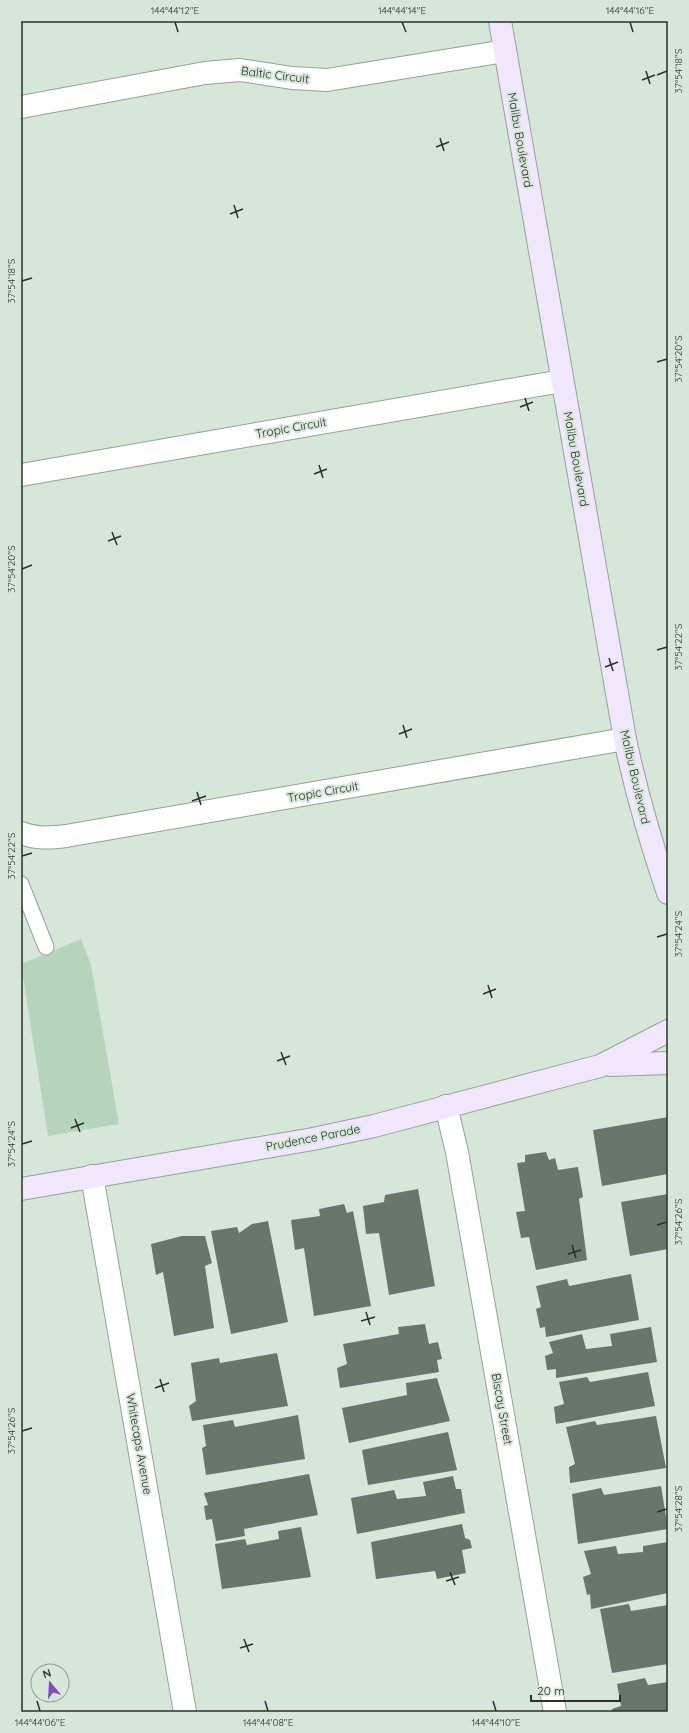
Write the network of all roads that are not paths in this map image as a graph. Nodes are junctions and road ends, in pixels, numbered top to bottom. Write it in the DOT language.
graph roads {
  1 [pos="500,21"];
  2 [pos="505,51"];
  3 [pos="21,107"];
  4 [pos="562,381"];
  5 [pos="21,475"];
  6 [pos="625,739"];
  7 [pos="21,833"];
  8 [pos="21,884"];
  9 [pos="668,894"];
  10 [pos="46,947"];
  11 [pos="668,1031"];
  12 [pos="668,1063"];
  13 [pos="600,1066"];
  14 [pos="446,1106"];
  15 [pos="92,1176"];
  16 [pos="21,1189"];
  17 [pos="185,1712"];
  18 [pos="555,1712"];
  1 -- 2 [label="street, Malibu Boulevard"];
  2 -- 3 [label="street, Baltic Circuit"];
  2 -- 4 [label="street, Malibu Boulevard"];
  4 -- 5 [label="street, Tropic Circuit"];
  4 -- 6 [label="street, Malibu Boulevard"];
  6 -- 7 [label="street, Tropic Circuit"];
  6 -- 9 [label="street, Malibu Boulevard"];
  8 -- 10 [label="lane"];
  11 -- 13 [label="street, Prudence Parade"];
  12 -- 13 [label="street, Prudence Parade"];
  13 -- 14 [label="street, Prudence Parade"];
  14 -- 15 [label="street, Prudence Parade"];
  14 -- 18 [label="street, Biscay Street"];
  15 -- 16 [label="street, Prudence Parade"];
  15 -- 17 [label="street, Whitecaps Avenue"];
}
